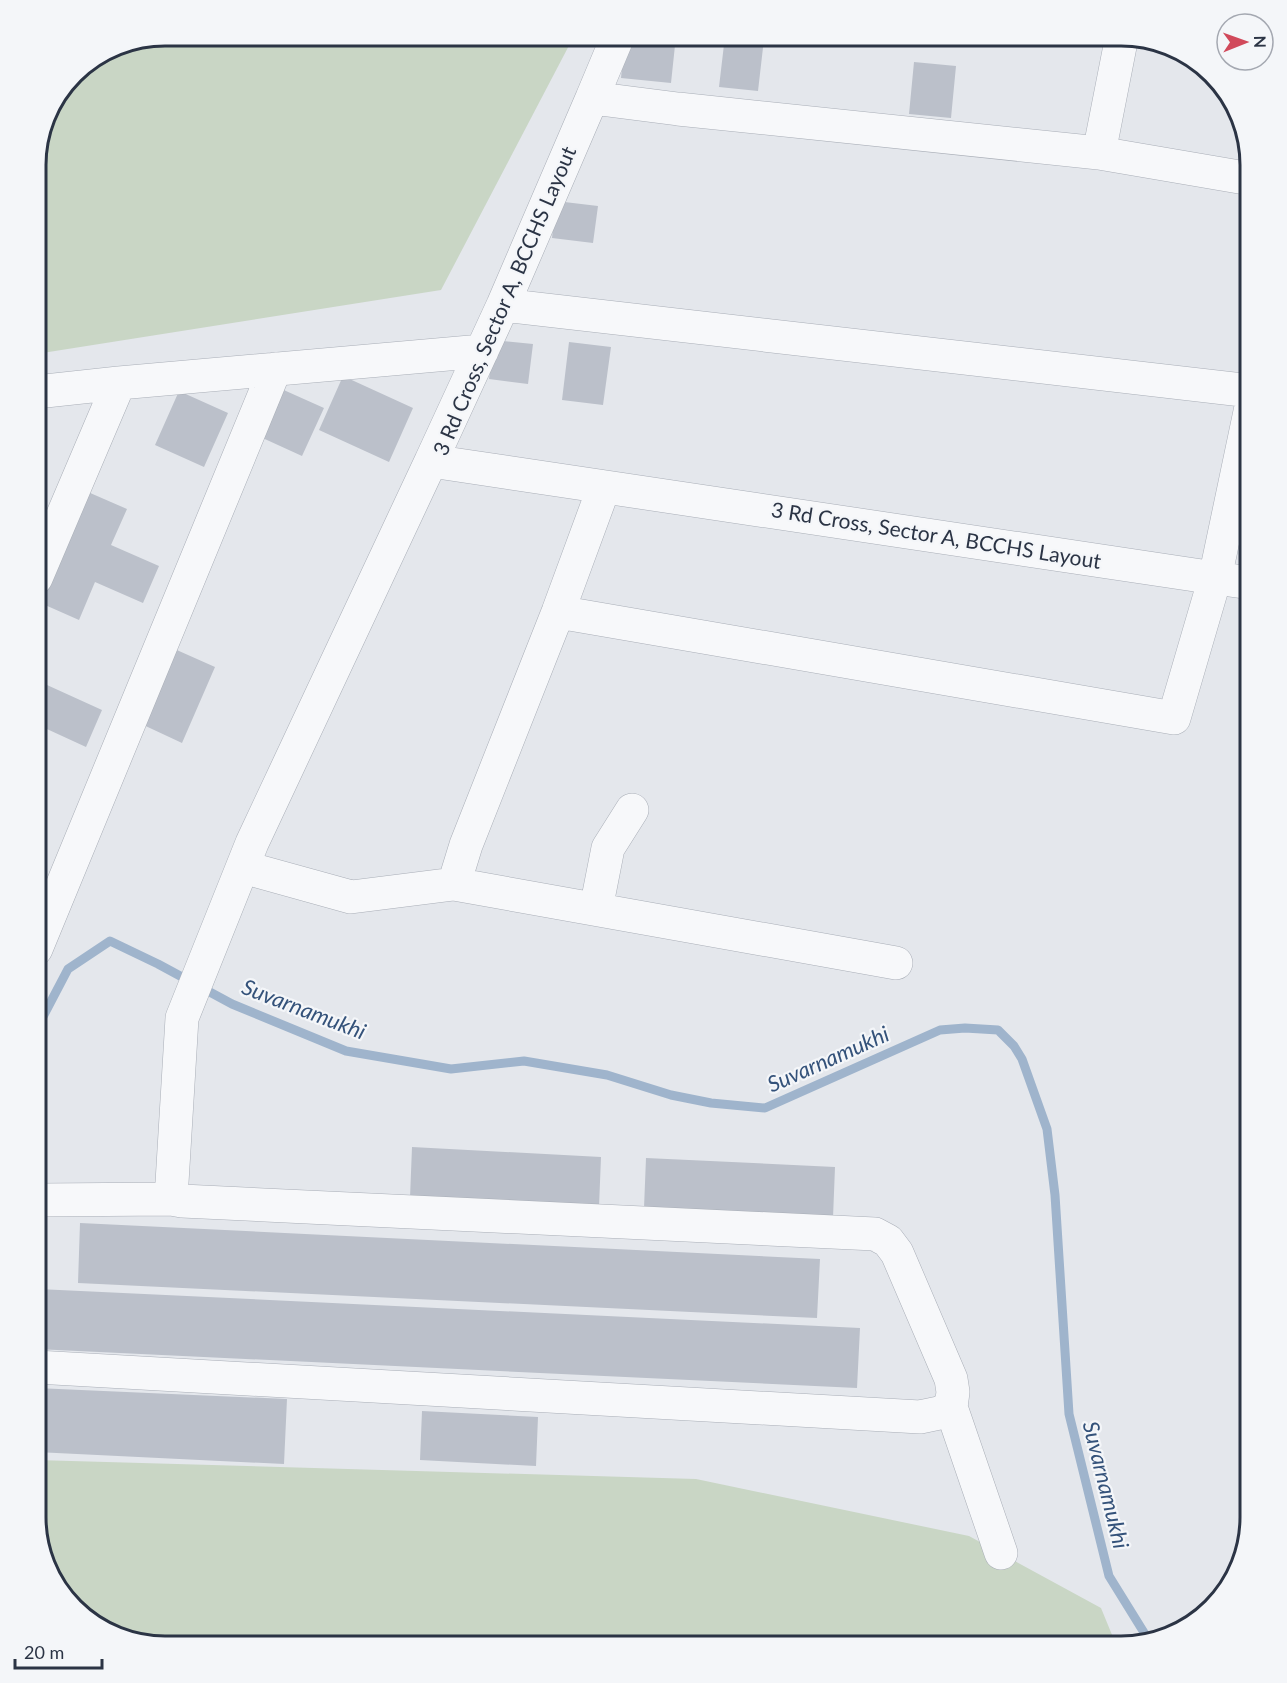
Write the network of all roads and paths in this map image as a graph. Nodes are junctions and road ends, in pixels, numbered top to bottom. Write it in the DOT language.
graph roads {
  1 [pos="613,47"];
  2 [pos="1120,47"];
  3 [pos="592,98"];
  4 [pos="1098,153"];
  5 [pos="1240,177"];
  6 [pos="503,305"];
  7 [pos="482,351"];
  8 [pos="275,369"];
  9 [pos="119,383"];
  10 [pos="1240,390"];
  11 [pos="47,391"];
  12 [pos="1240,459"];
  13 [pos="431,461"];
  14 [pos="604,487"];
  15 [pos="47,553"];
  16 [pos="1215,578"];
  17 [pos="1240,581"];
  18 [pos="558,612"];
  19 [pos="632,810"];
  20 [pos="243,867"];
  21 [pos="454,884"];
  22 [pos="596,909"];
  23 [pos="46,924"];
  24 [pos="896,963"];
  25 [pos="171,1198"];
  26 [pos="46,1200"];
  27 [pos="46,1368"];
  28 [pos="951,1407"];
  29 [pos="1001,1554"];
  1 -- 3 [label="street, 3 Rd Cross, Sector A, BCCHS Layout"];
  2 -- 4 [label="street"];
  3 -- 4 [label="street"];
  3 -- 6 [label="street, 3 Rd Cross, Sector A, BCCHS Layout"];
  4 -- 5 [label="street"];
  6 -- 7 [label="street, 3 Rd Cross, Sector A, BCCHS Layout"];
  6 -- 10 [label="street"];
  7 -- 8 [label="street"];
  7 -- 13 [label="street, 3 Rd Cross, Sector A, BCCHS Layout"];
  8 -- 9 [label="street"];
  8 -- 23 [label="street"];
  9 -- 11 [label="street"];
  9 -- 15 [label="street"];
  12 -- 16 [label="street"];
  13 -- 14 [label="street, 3 Rd Cross, Sector A, BCCHS Layout"];
  13 -- 20 [label="street"];
  14 -- 16 [label="street, 3 Rd Cross, Sector A, BCCHS Layout"];
  14 -- 18 [label="street"];
  16 -- 17 [label="street, 3 Rd Cross, Sector A, BCCHS Layout"];
  16 -- 18 [label="street"];
  18 -- 21 [label="street"];
  19 -- 22 [label="street"];
  20 -- 21 [label="street"];
  20 -- 25 [label="street"];
  21 -- 22 [label="street"];
  22 -- 24 [label="street"];
  25 -- 26 [label="street"];
  25 -- 28 [label="street"];
  27 -- 28 [label="street"];
  28 -- 29 [label="street"];
}
